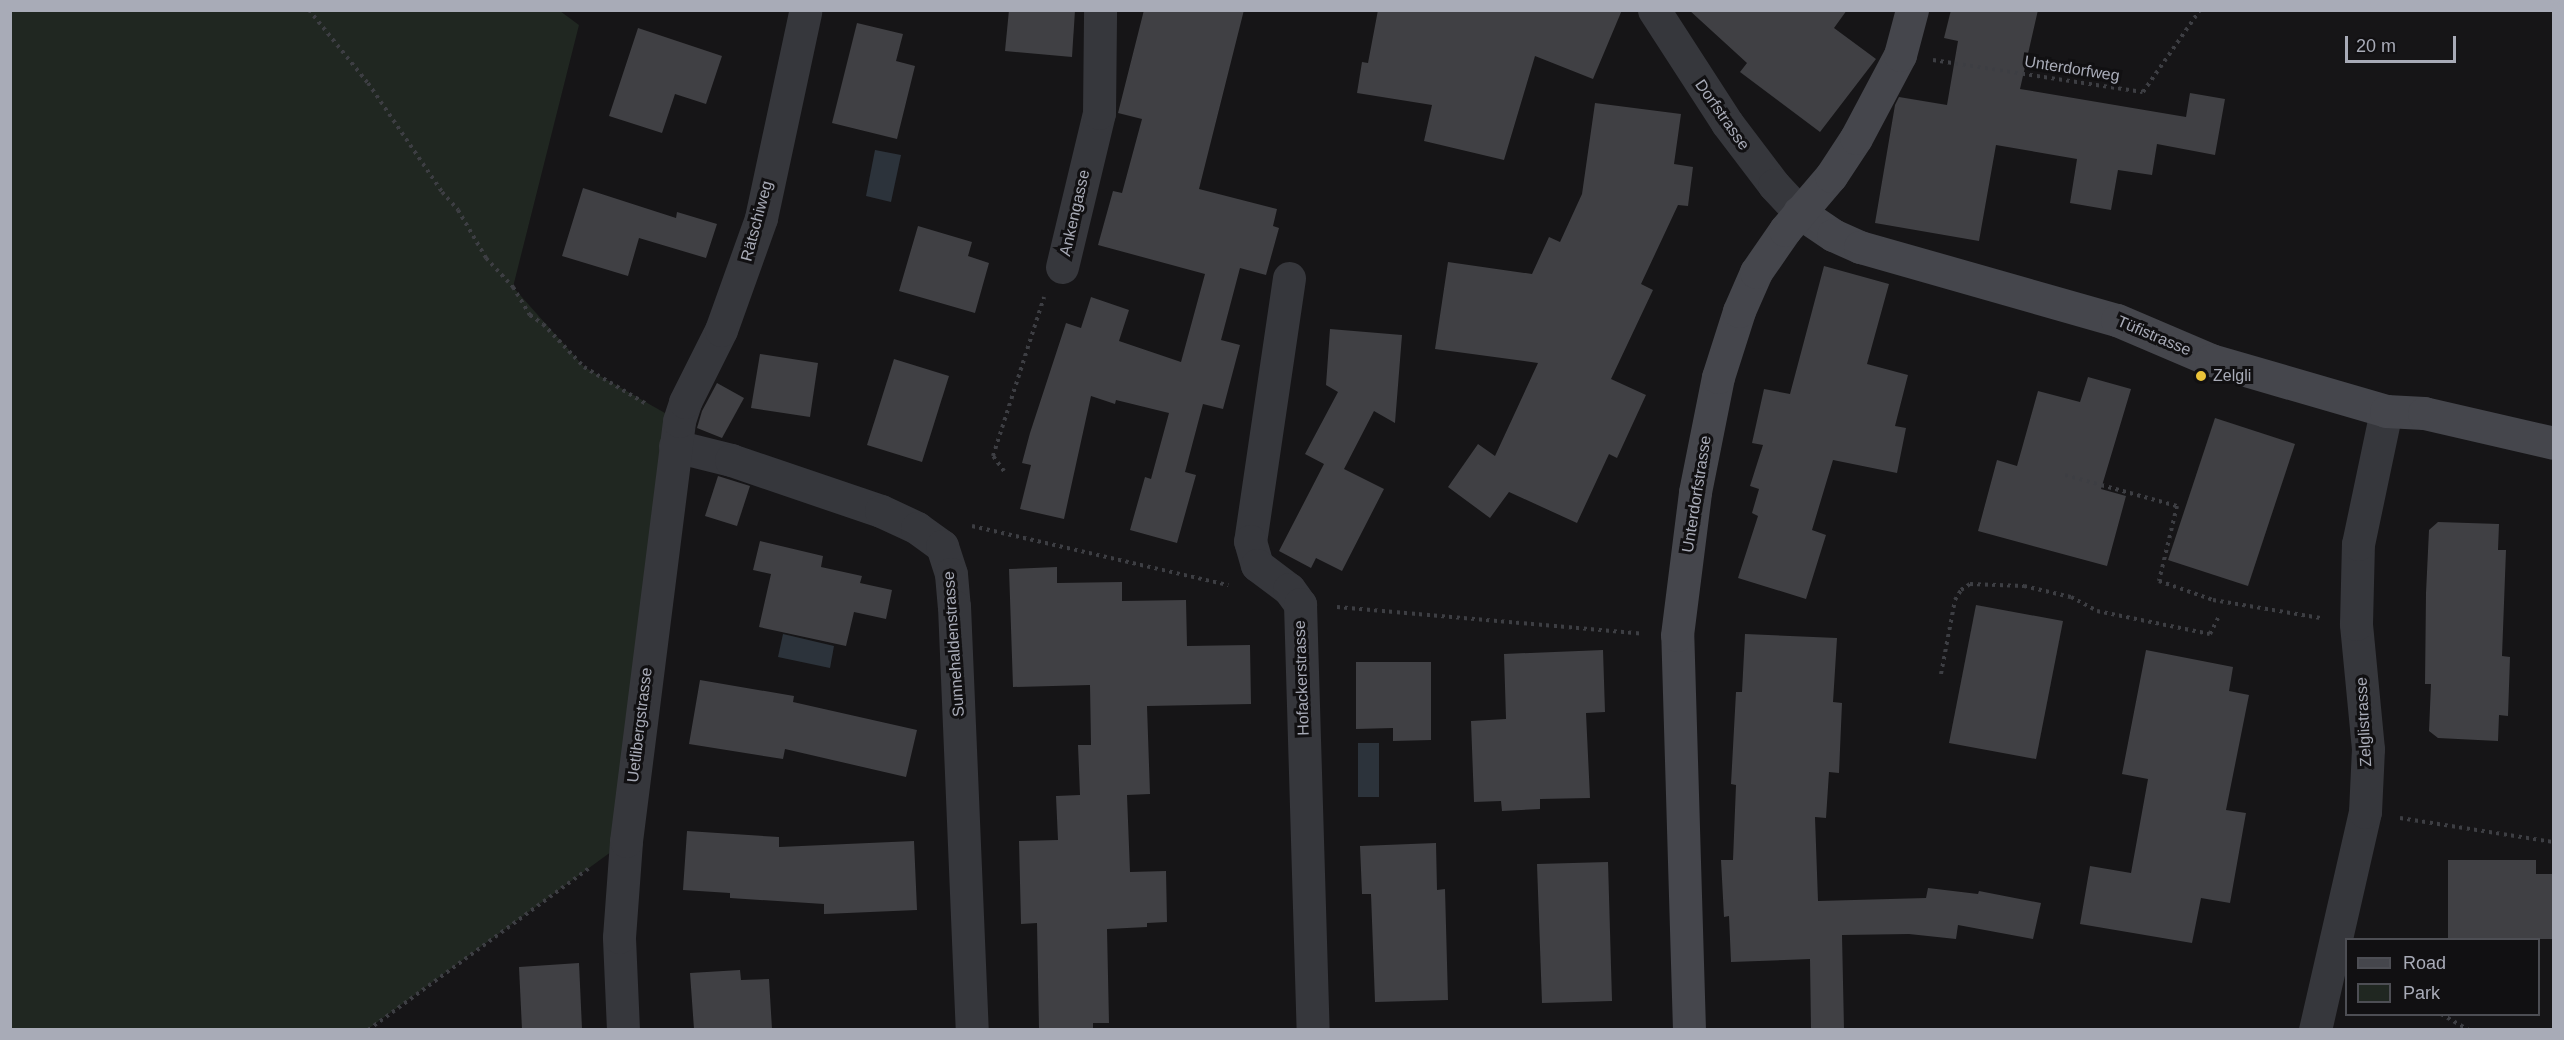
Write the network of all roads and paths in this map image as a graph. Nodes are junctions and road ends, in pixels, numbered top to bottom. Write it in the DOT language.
graph roads {
  1 [pos="309,10"];
  2 [pos="1100,10"];
  3 [pos="1654,10"];
  4 [pos="1912,10"];
  5 [pos="2200,10"];
  6 [pos="805,12"];
  7 [pos="1900,55"];
  8 [pos="1799,212"];
  9 [pos="1062,267"];
  10 [pos="1289,278"];
  11 [pos="2386,411"];
  12 [pos="677,433"];
  13 [pos="2553,443"];
  14 [pos="1004,471"];
  15 [pos="2065,475"];
  16 [pos="965,523"];
  17 [pos="1276,580"];
  18 [pos="1330,606"];
  19 [pos="2218,618"];
  20 [pos="2356,624"];
  21 [pos="1631,633"];
  22 [pos="1941,674"];
  23 [pos="2365,812"];
  24 [pos="626,841"];
  25 [pos="2553,842"];
  26 [pos="2445,1016"];
  27 [pos="368,1029"];
  28 [pos="622,1029"];
  29 [pos="972,1029"];
  30 [pos="1313,1029"];
  31 [pos="1689,1029"];
  32 [pos="2315,1029"];
  33 [pos="2469,1029"];
  1 -- 12 [label="path"];
  2 -- 9 [label="street, Ankengasse"];
  3 -- 8 [label="street, Dorfstrasse"];
  4 -- 7 [label="street, Unterdorfstrasse"];
  5 -- 7 [label="path, Unterdorfweg"];
  6 -- 12 [label="street, Rätschiweg"];
  7 -- 8 [label="street, Unterdorfstrasse"];
  8 -- 11 [label="street, Tüfistrasse"];
  8 -- 31 [label="street, Unterdorfstrasse"];
  9 -- 14 [label="path, Ankengasse"];
  10 -- 17 [label="street, Hofackerstrasse"];
  11 -- 13 [label="street, Tüfistrasse"];
  11 -- 20 [label="street, Zelglistrasse"];
  12 -- 24 [label="street, Uetlibergstrasse"];
  12 -- 29 [label="street, Sunnehaldenstrasse"];
  15 -- 20 [label="path"];
  16 -- 17 [label="path"];
  17 -- 30 [label="street, Hofackerstrasse"];
  18 -- 21 [label="path"];
  19 -- 22 [label="path"];
  20 -- 23 [label="street, Zelglistrasse"];
  23 -- 25 [label="path"];
  23 -- 32 [label="street, Zelglistrasse"];
  24 -- 27 [label="path"];
  24 -- 28 [label="street, Uetlibergstrasse"];
  26 -- 33 [label="path"];
}
